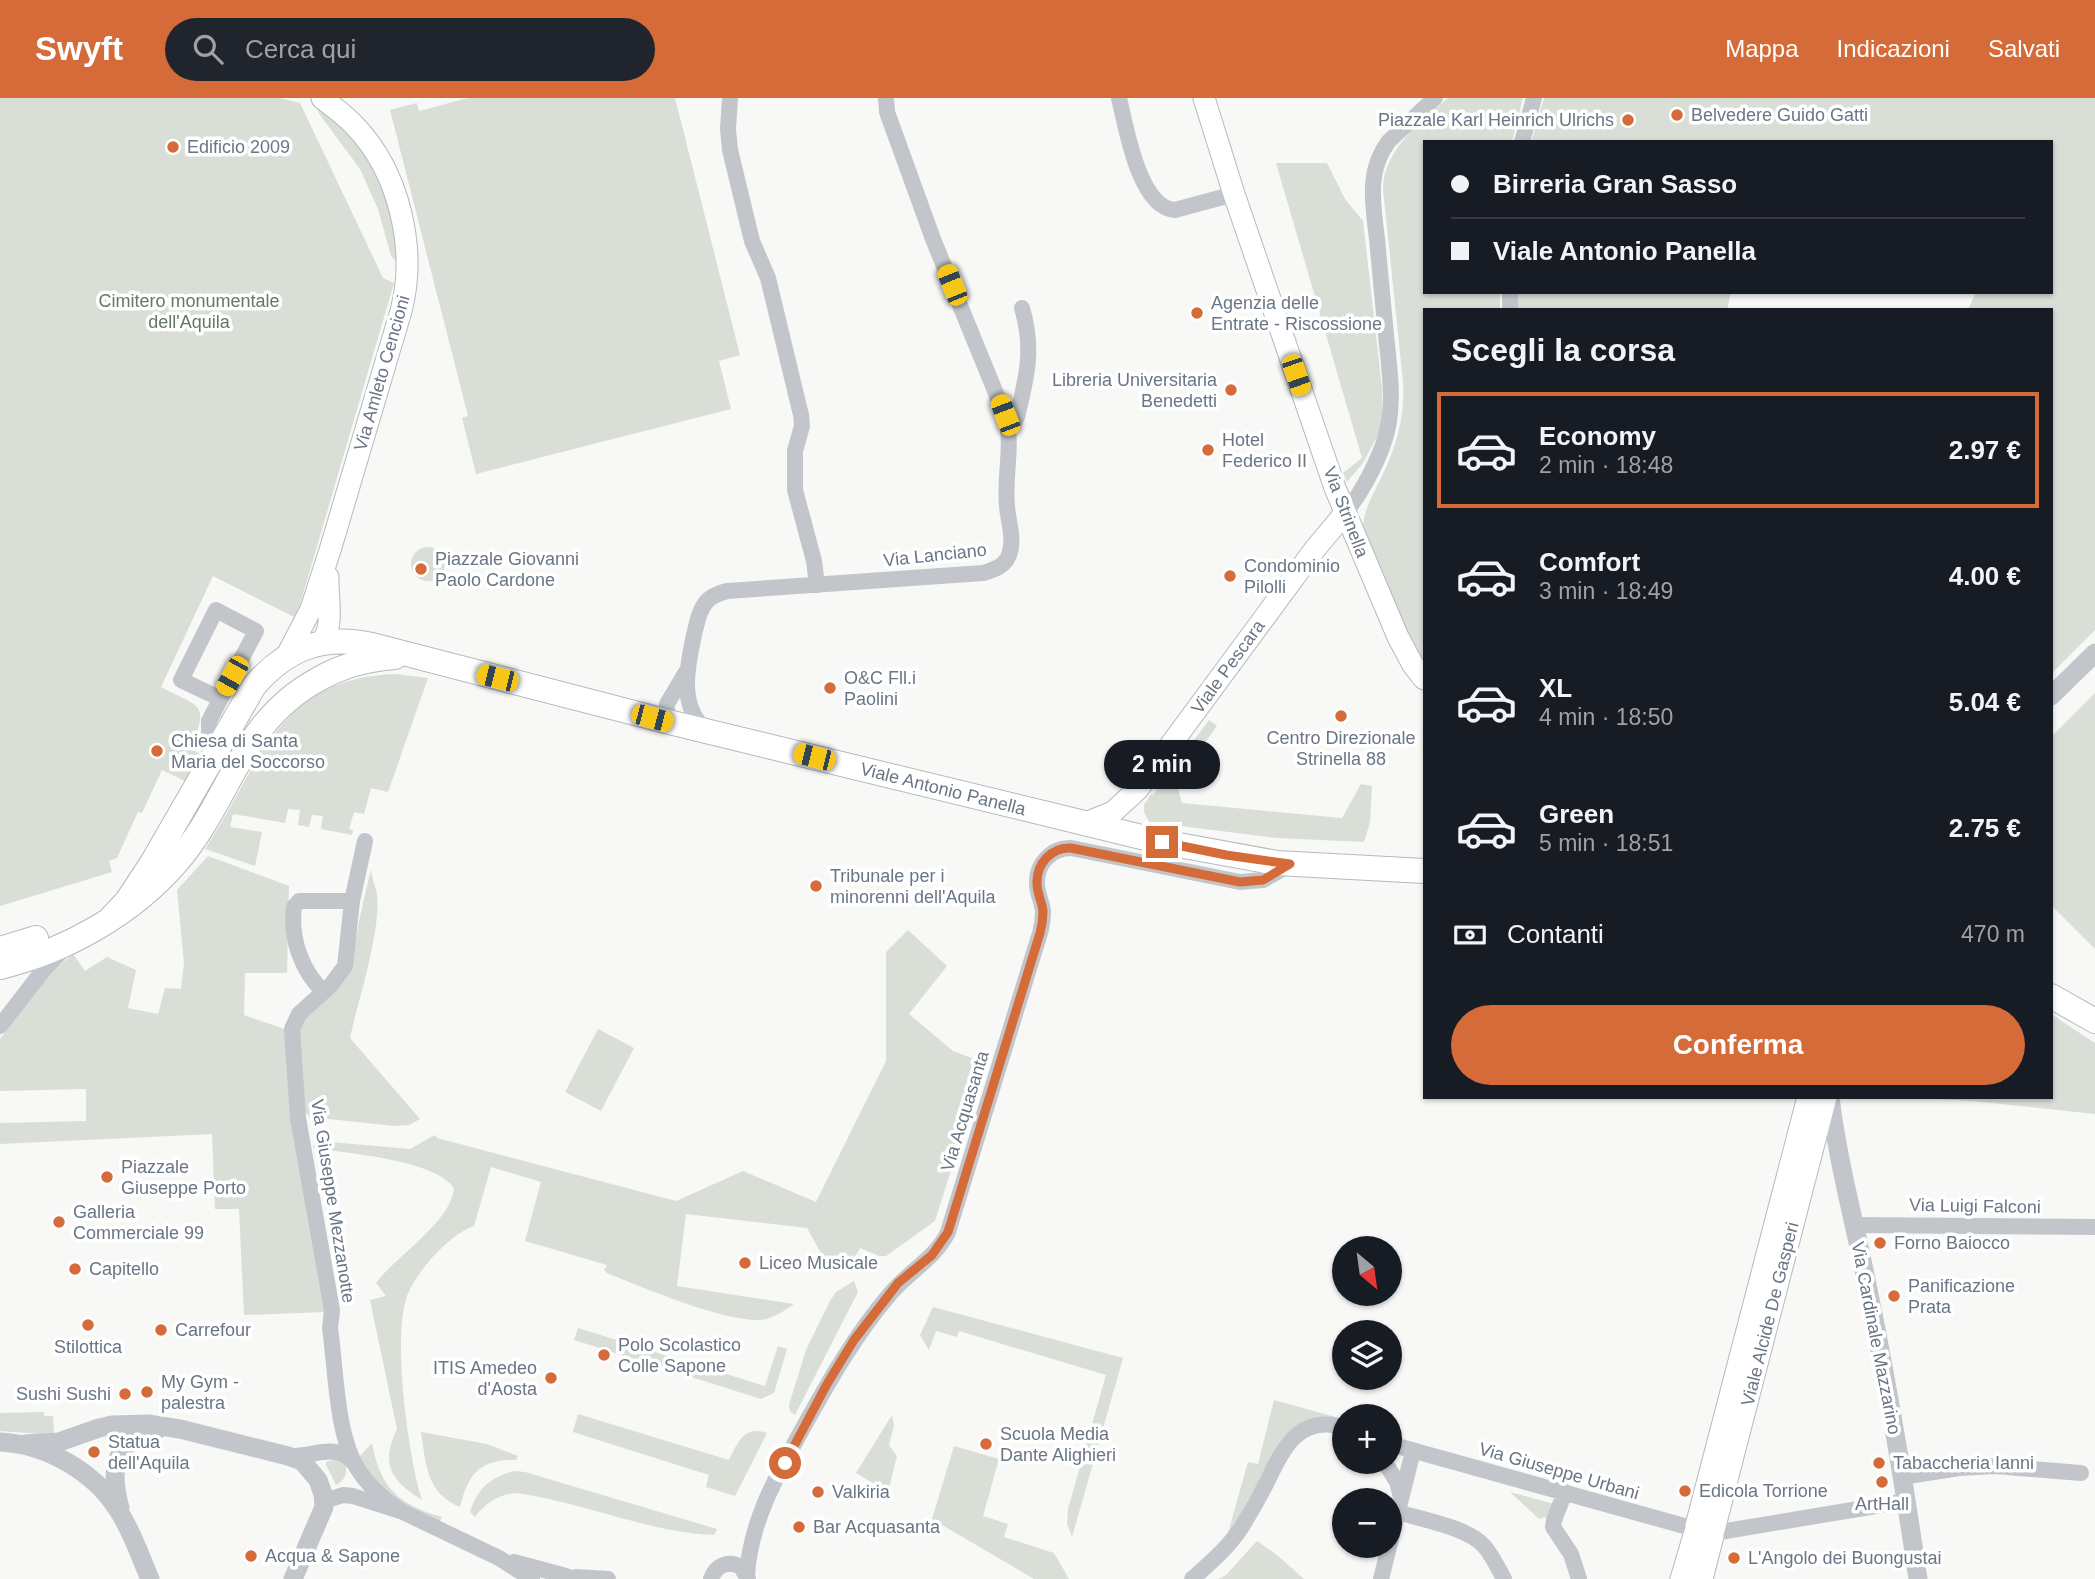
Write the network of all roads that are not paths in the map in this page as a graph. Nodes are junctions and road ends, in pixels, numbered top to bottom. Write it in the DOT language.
graph roads {
  1 [pos="322,98"];
  2 [pos="730,98"];
  3 [pos="886,98"];
  4 [pos="1119,98"];
  5 [pos="1435,98"];
  6 [pos="1534,98"];
  7 [pos="1207,102"];
  8 [pos="1523,140"];
  9 [pos="1234,194"];
  10 [pos="1022,307"];
  11 [pos="1008,427"];
  12 [pos="1345,513"];
  13 [pos="817,585"];
  14 [pos="320,613"];
  15 [pos="332,641"];
  16 [pos="2095,653"];
  17 [pos="285,659"];
  18 [pos="428,660"];
  19 [pos="363,661"];
  20 [pos="1423,678"];
  21 [pos="2053,694"];
  22 [pos="680,695"];
  23 [pos="219,698"];
  24 [pos="630,712"];
  25 [pos="673,723"];
  26 [pos="707,732"];
  27 [pos="222,743"];
  28 [pos="1146,779"];
  29 [pos="1086,823"];
  30 [pos="168,837"];
  31 [pos="1139,837"];
  32 [pos="365,841"];
  33 [pos="1290,864"];
  34 [pos="1423,871"];
  35 [pos="352,901"];
  36 [pos="111,918"];
  37 [pos="84,935"];
  38 [pos="30,940"];
  39 [pos="0,949"];
  40 [pos="0,955"];
  41 [pos="0,967"];
  42 [pos="324,992"];
  43 [pos="2053,997"];
  44 [pos="0,1005"];
  45 [pos="2095,1021"];
  46 [pos="0,1025"];
  47 [pos="1808,1099"];
  48 [pos="1827,1099"];
  49 [pos="1828,1099"];
  50 [pos="1854,1225"];
  51 [pos="2095,1227"];
  52 [pos="170,1427"];
  53 [pos="1332,1427"];
  54 [pos="343,1428"];
  55 [pos="0,1442"];
  56 [pos="25,1444"];
  57 [pos="1402,1448"];
  58 [pos="1413,1451"];
  59 [pos="318,1453"];
  60 [pos="288,1456"];
  61 [pos="355,1465"];
  62 [pos="2081,1473"];
  63 [pos="1902,1477"];
  64 [pos="1564,1492"];
  65 [pos="1402,1497"];
  66 [pos="334,1498"];
  67 [pos="1906,1501"];
  68 [pos="1402,1506"];
  69 [pos="402,1512"];
  70 [pos="320,1518"];
  71 [pos="124,1519"];
  72 [pos="1705,1531"];
  73 [pos="499,1558"];
  74 [pos="1386,1558"];
  75 [pos="714,1574"];
  76 [pos="569,1578"];
  77 [pos="747,1578"];
  78 [pos="150,1579"];
  79 [pos="293,1579"];
  80 [pos="531,1579"];
  81 [pos="608,1579"];
  82 [pos="696,1579"];
  83 [pos="1192,1579"];
  84 [pos="1381,1579"];
  85 [pos="1504,1579"];
  86 [pos="1579,1579"];
  87 [pos="1681,1579"];
  88 [pos="1702,1579"];
  89 [pos="1919,1579"];
  1 -- 14 [label="main road, Via Amleto Cencioni"];
  2 -- 13 [label="street"];
  3 -- 11 [label="street, Via Lanciano"];
  4 -- 9 [label="street"];
  5 -- 12 [label="street, Viale Pescara"];
  6 -- 8 [label="street"];
  7 -- 9 [label="main road, Via Strinella"];
  9 -- 12 [label="main road, Via Strinella"];
  10 -- 11 [label="street"];
  11 -- 13 [label="street, Via Lanciano"];
  12 -- 20 [label="main road, Via Strinella"];
  12 -- 28 [label="main road, Viale Pescara"];
  13 -- 22 [label="street, Via Lanciano"];
  14 -- 15 [label="main road, Via Amleto Cencioni"];
  14 -- 17 [label="main road, Via Amleto Cencioni"];
  15 -- 17 [label="main road, Viale Antonio Panella"];
  15 -- 18 [label="main road, Viale Antonio Panella"];
  15 -- 19 [label="main road"];
  16 -- 21 [label="street"];
  17 -- 27 [label="main road, Viale Antonio Panella"];
  18 -- 19 [label="main road, Viale Antonio Panella"];
  18 -- 24 [label="main road, Viale Antonio Panella"];
  19 -- 36 [label="main road, Viale Antonio Panella"];
  22 -- 24 [label="street"];
  22 -- 25 [label="street, Via Lanciano"];
  22 -- 26 [label="street, Via Lanciano"];
  23 -- 23 [label="street"];
  23 -- 27 [label="street"];
  24 -- 25 [label="main road, Viale Antonio Panella"];
  25 -- 26 [label="main road, Viale Antonio Panella"];
  26 -- 29 [label="main road, Viale Antonio Panella"];
  27 -- 30 [label="main road, Viale Antonio Panella"];
  28 -- 29 [label="main road, Viale Pescara"];
  28 -- 31 [label="main road, Viale Pescara"];
  29 -- 31 [label="main road, Viale Antonio Panella"];
  30 -- 36 [label="main road, Viale Antonio Panella"];
  30 -- 38 [label="main road, Viale Antonio Panella"];
  31 -- 33 [label="main road, Viale Antonio Panella"];
  32 -- 35 [label="street, Via Giuseppe Mezzanotte"];
  33 -- 34 [label="main road, Viale Antonio Panella"];
  33 -- 77 [label="street, Via Acquasanta"];
  35 -- 42 [label="street, Via Giuseppe Mezzanotte"];
  35 -- 42 [label="street"];
  36 -- 37 [label="main road, Viale Antonio Panella"];
  37 -- 41 [label="main road, Viale Antonio Panella"];
  37 -- 46 [label="street"];
  38 -- 39 [label="main road, Viale Antonio Panella"];
  38 -- 40 [label="street"];
  42 -- 54 [label="street, Via Giuseppe Mezzanotte"];
  43 -- 45 [label="main road"];
  44 -- 46 [label="street"];
  47 -- 72 [label="main road, Viale Alcide De Gasperi"];
  48 -- 72 [label="main road, Viale Alcide De Gasperi"];
  49 -- 50 [label="street, Via Cardinale Mazzarino"];
  50 -- 51 [label="street, Via Luigi Falconi"];
  50 -- 63 [label="street, Via Cardinale Mazzarino"];
  52 -- 56 [label="street"];
  52 -- 60 [label="street"];
  52 -- 71 [label="street"];
  53 -- 83 [label="street"];
  54 -- 59 [label="street"];
  54 -- 61 [label="street, Via Giuseppe Mezzanotte"];
  55 -- 56 [label="street"];
  56 -- 71 [label="street"];
  57 -- 58 [label="street, Via Giuseppe Urbani"];
  58 -- 64 [label="street, Via Giuseppe Urbani"];
  58 -- 65 [label="street"];
  59 -- 60 [label="street"];
  59 -- 61 [label="street"];
  60 -- 70 [label="street"];
  61 -- 66 [label="street"];
  61 -- 69 [label="street, Via Giuseppe Mezzanotte"];
  62 -- 63 [label="street"];
  63 -- 67 [label="street, Via Cardinale Mazzarino"];
  64 -- 72 [label="street, Via Giuseppe Urbani"];
  64 -- 86 [label="street"];
  66 -- 69 [label="street, Via Giuseppe Mezzanotte"];
  66 -- 70 [label="street"];
  67 -- 72 [label="street, Via Giuseppe Urbani"];
  67 -- 89 [label="street, Via Cardinale Mazzarino"];
  68 -- 85 [label="street"];
  69 -- 73 [label="street, Via Giuseppe Mezzanotte"];
  70 -- 79 [label="street"];
  71 -- 78 [label="street"];
  72 -- 87 [label="main road, Viale Alcide De Gasperi"];
  72 -- 88 [label="main road, Viale Alcide De Gasperi"];
  73 -- 76 [label="street, Via Giuseppe Mezzanotte"];
  73 -- 80 [label="street, Via Giuseppe Mezzanotte"];
  74 -- 84 [label="street"];
  75 -- 77 [label="street"];
  75 -- 82 [label="street"];
  76 -- 81 [label="street"];
}
